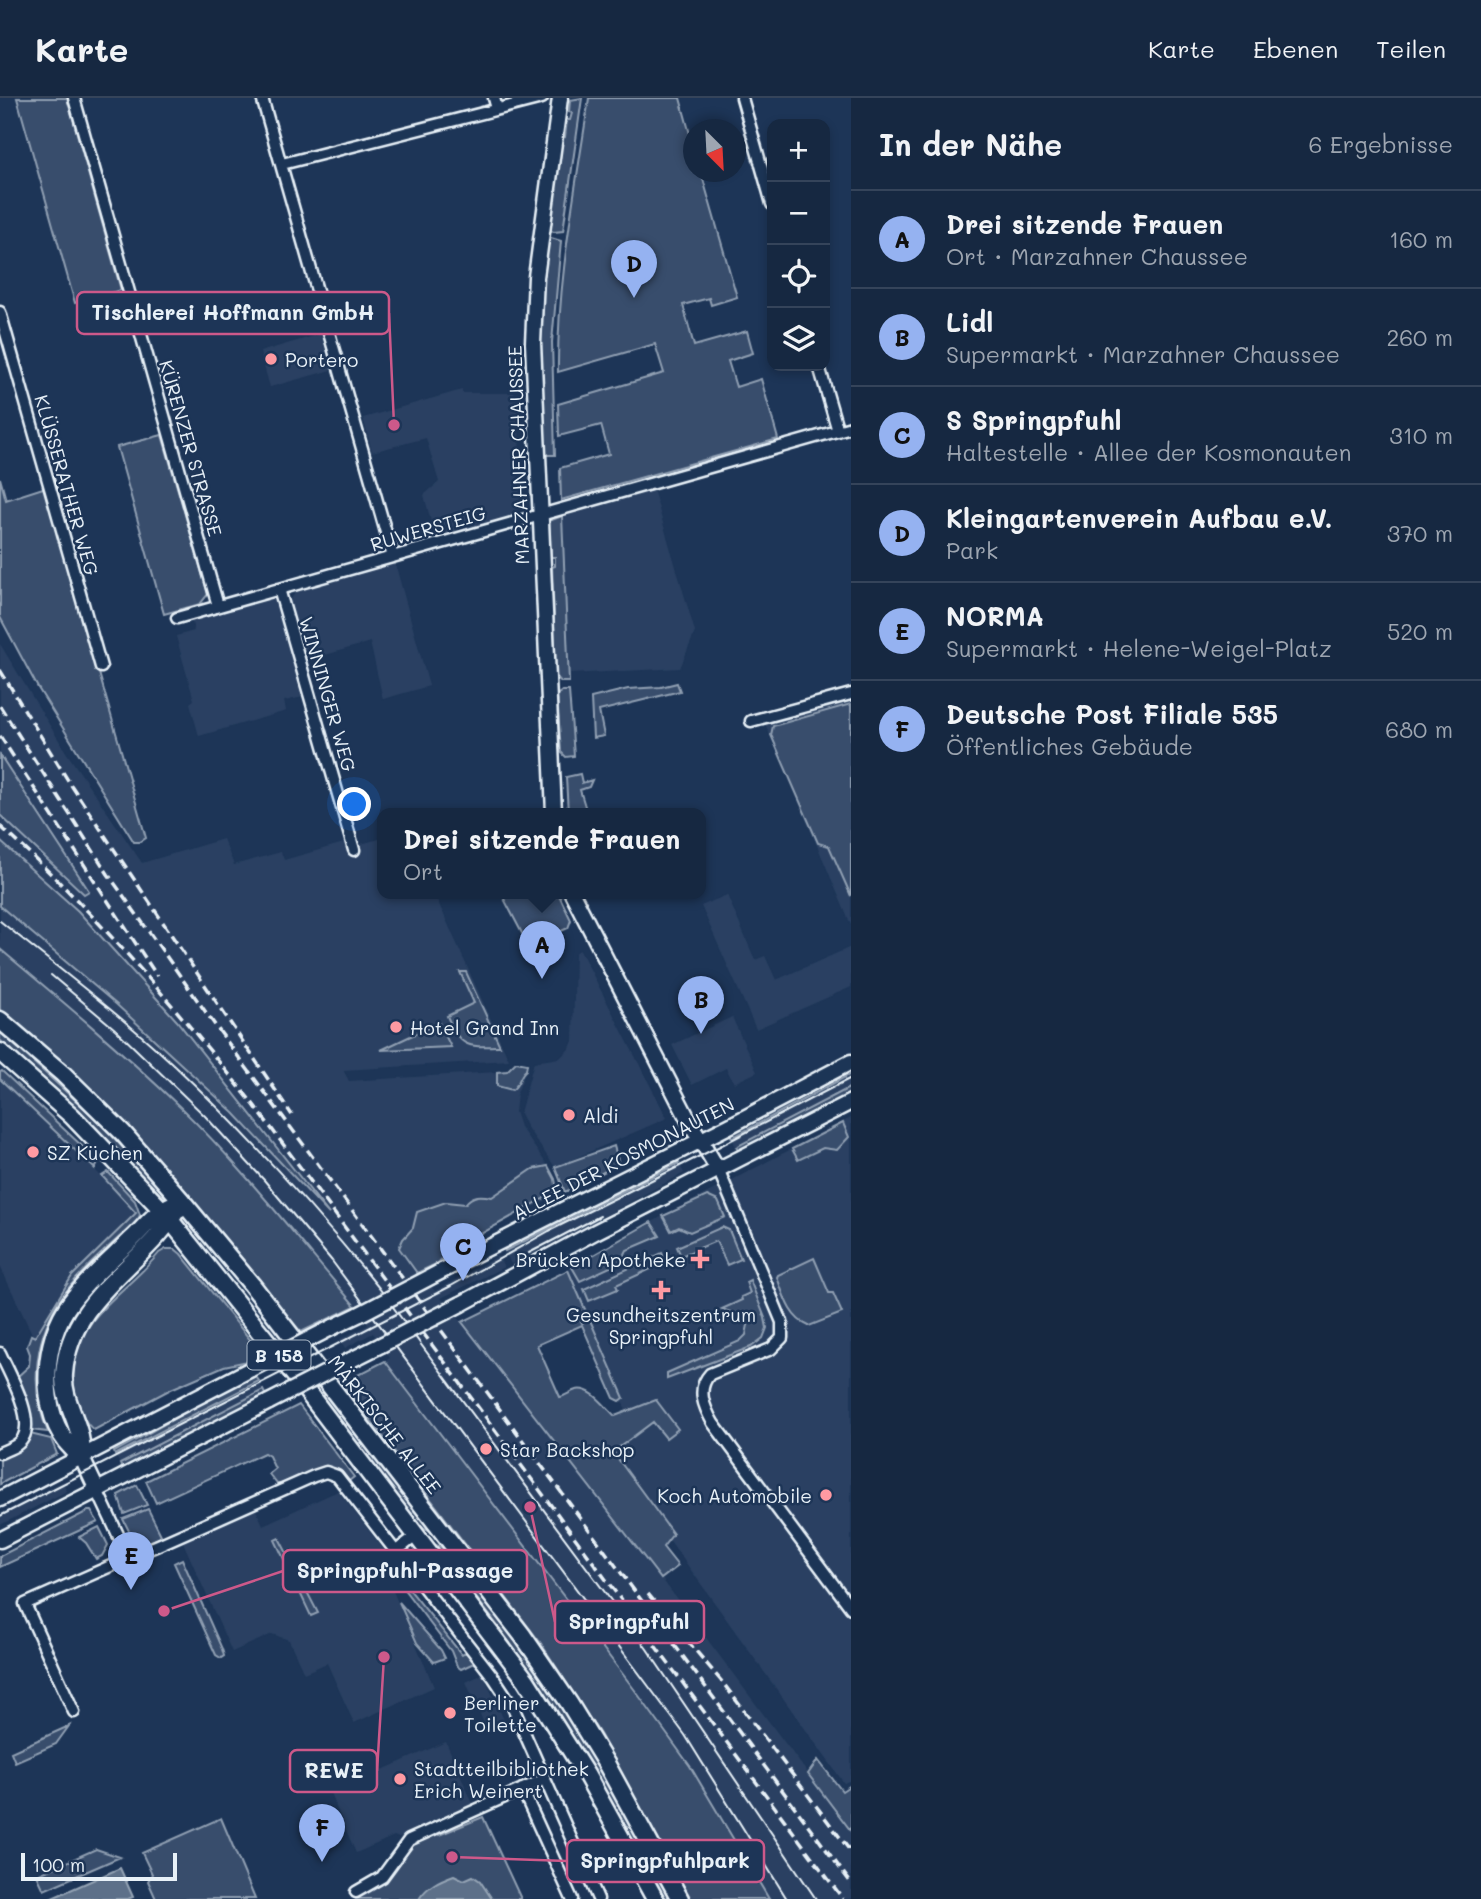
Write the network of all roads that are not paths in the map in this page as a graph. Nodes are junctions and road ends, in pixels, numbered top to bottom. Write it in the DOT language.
graph roads {
  1 [pos="74,98"];
  2 [pos="262,98"];
  3 [pos="494,98"];
  4 [pos="542,98"];
  5 [pos="560,98"];
  6 [pos="742,98"];
  7 [pos="497,109"];
  8 [pos="282,164"];
  9 [pos="767,186"];
  10 [pos="0,312"];
  11 [pos="820,371"];
  12 [pos="851,427"];
  13 [pos="838,430"];
  14 [pos="540,515"];
  15 [pos="393,557"];
  16 [pos="279,589"];
  17 [pos="218,606"];
  18 [pos="177,618"];
  19 [pos="101,667"];
  20 [pos="851,694"];
  21 [pos="751,721"];
  22 [pos="554,808"];
  23 [pos="354,850"];
  24 [pos="575,899"];
  25 [pos="0,1020"];
  26 [pos="0,1052"];
  27 [pos="851,1062"];
  28 [pos="851,1102"];
  29 [pos="701,1140"];
  30 [pos="719,1171"];
  31 [pos="182,1200"];
  32 [pos="167,1215"];
  33 [pos="0,1353"];
  34 [pos="0,1453"];
  35 [pos="81,1456"];
  36 [pos="97,1490"];
  37 [pos="0,1499"];
  38 [pos="417,1535"];
  39 [pos="0,1539"];
  40 [pos="395,1552"];
  41 [pos="129,1558"];
  42 [pos="490,1594"];
  43 [pos="851,1608"];
  44 [pos="74,1712"];
  45 [pos="545,1779"];
  46 [pos="522,1789"];
  47 [pos="356,1892"];
  48 [pos="572,1899"];
  49 [pos="598,1899"];
  50 [pos="655,1899"];
  51 [pos="680,1899"];
  1 -- 17 [label="street, KÜRENZER STRASSE"];
  2 -- 8 [label="street"];
  3 -- 7 [label="street"];
  4 -- 7 [label="street"];
  5 -- 14 [label="main road, MARZAHNER CHAUSSEE"];
  6 -- 9 [label="street"];
  7 -- 8 [label="street"];
  8 -- 15 [label="street"];
  10 -- 19 [label="street, KLÜSSERATHER WEG"];
  11 -- 13 [label="street"];
  12 -- 13 [label="street, RUWERSTEIG"];
  13 -- 14 [label="street, RUWERSTEIG"];
  14 -- 15 [label="street, RUWERSTEIG"];
  14 -- 22 [label="main road, MARZAHNER CHAUSSEE"];
  15 -- 16 [label="street, RUWERSTEIG"];
  16 -- 17 [label="street, RUWERSTEIG"];
  16 -- 23 [label="street, WINNINGER WEG"];
  17 -- 18 [label="street, RUWERSTEIG"];
  20 -- 21 [label="street"];
  24 -- 29 [label="main road"];
  25 -- 31 [label="main road, MÄRKISCHE ALLEE / B 158"];
  26 -- 32 [label="main road, B 158"];
  27 -- 29 [label="main road, ALLEE DER KOSMONAUTEN"];
  28 -- 30 [label="main road"];
  29 -- 30 [label="main road"];
  29 -- 35 [label="main road, ALLEE DER KOSMONAUTEN, bridge"];
  30 -- 36 [label="main road, bridge"];
  30 -- 43 [label="street"];
  31 -- 32 [label="main road"];
  31 -- 42 [label="main road, MÄRKISCHE ALLEE / B 158"];
  32 -- 35 [label="main road"];
  32 -- 38 [label="main road, B 158"];
  33 -- 34 [label="street"];
  35 -- 36 [label="main road"];
  35 -- 37 [label="main road, ALLEE DER KOSMONAUTEN"];
  36 -- 39 [label="main road"];
  36 -- 41 [label="street"];
  38 -- 40 [label="street"];
  38 -- 42 [label="main road"];
  38 -- 50 [label="main road, B 158"];
  40 -- 41 [label="street"];
  40 -- 45 [label="street"];
  41 -- 44 [label="street"];
  42 -- 51 [label="main road, MÄRKISCHE ALLEE / B 158"];
  45 -- 46 [label="street"];
  45 -- 49 [label="street"];
  46 -- 47 [label="street"];
  46 -- 48 [label="street"];
}
